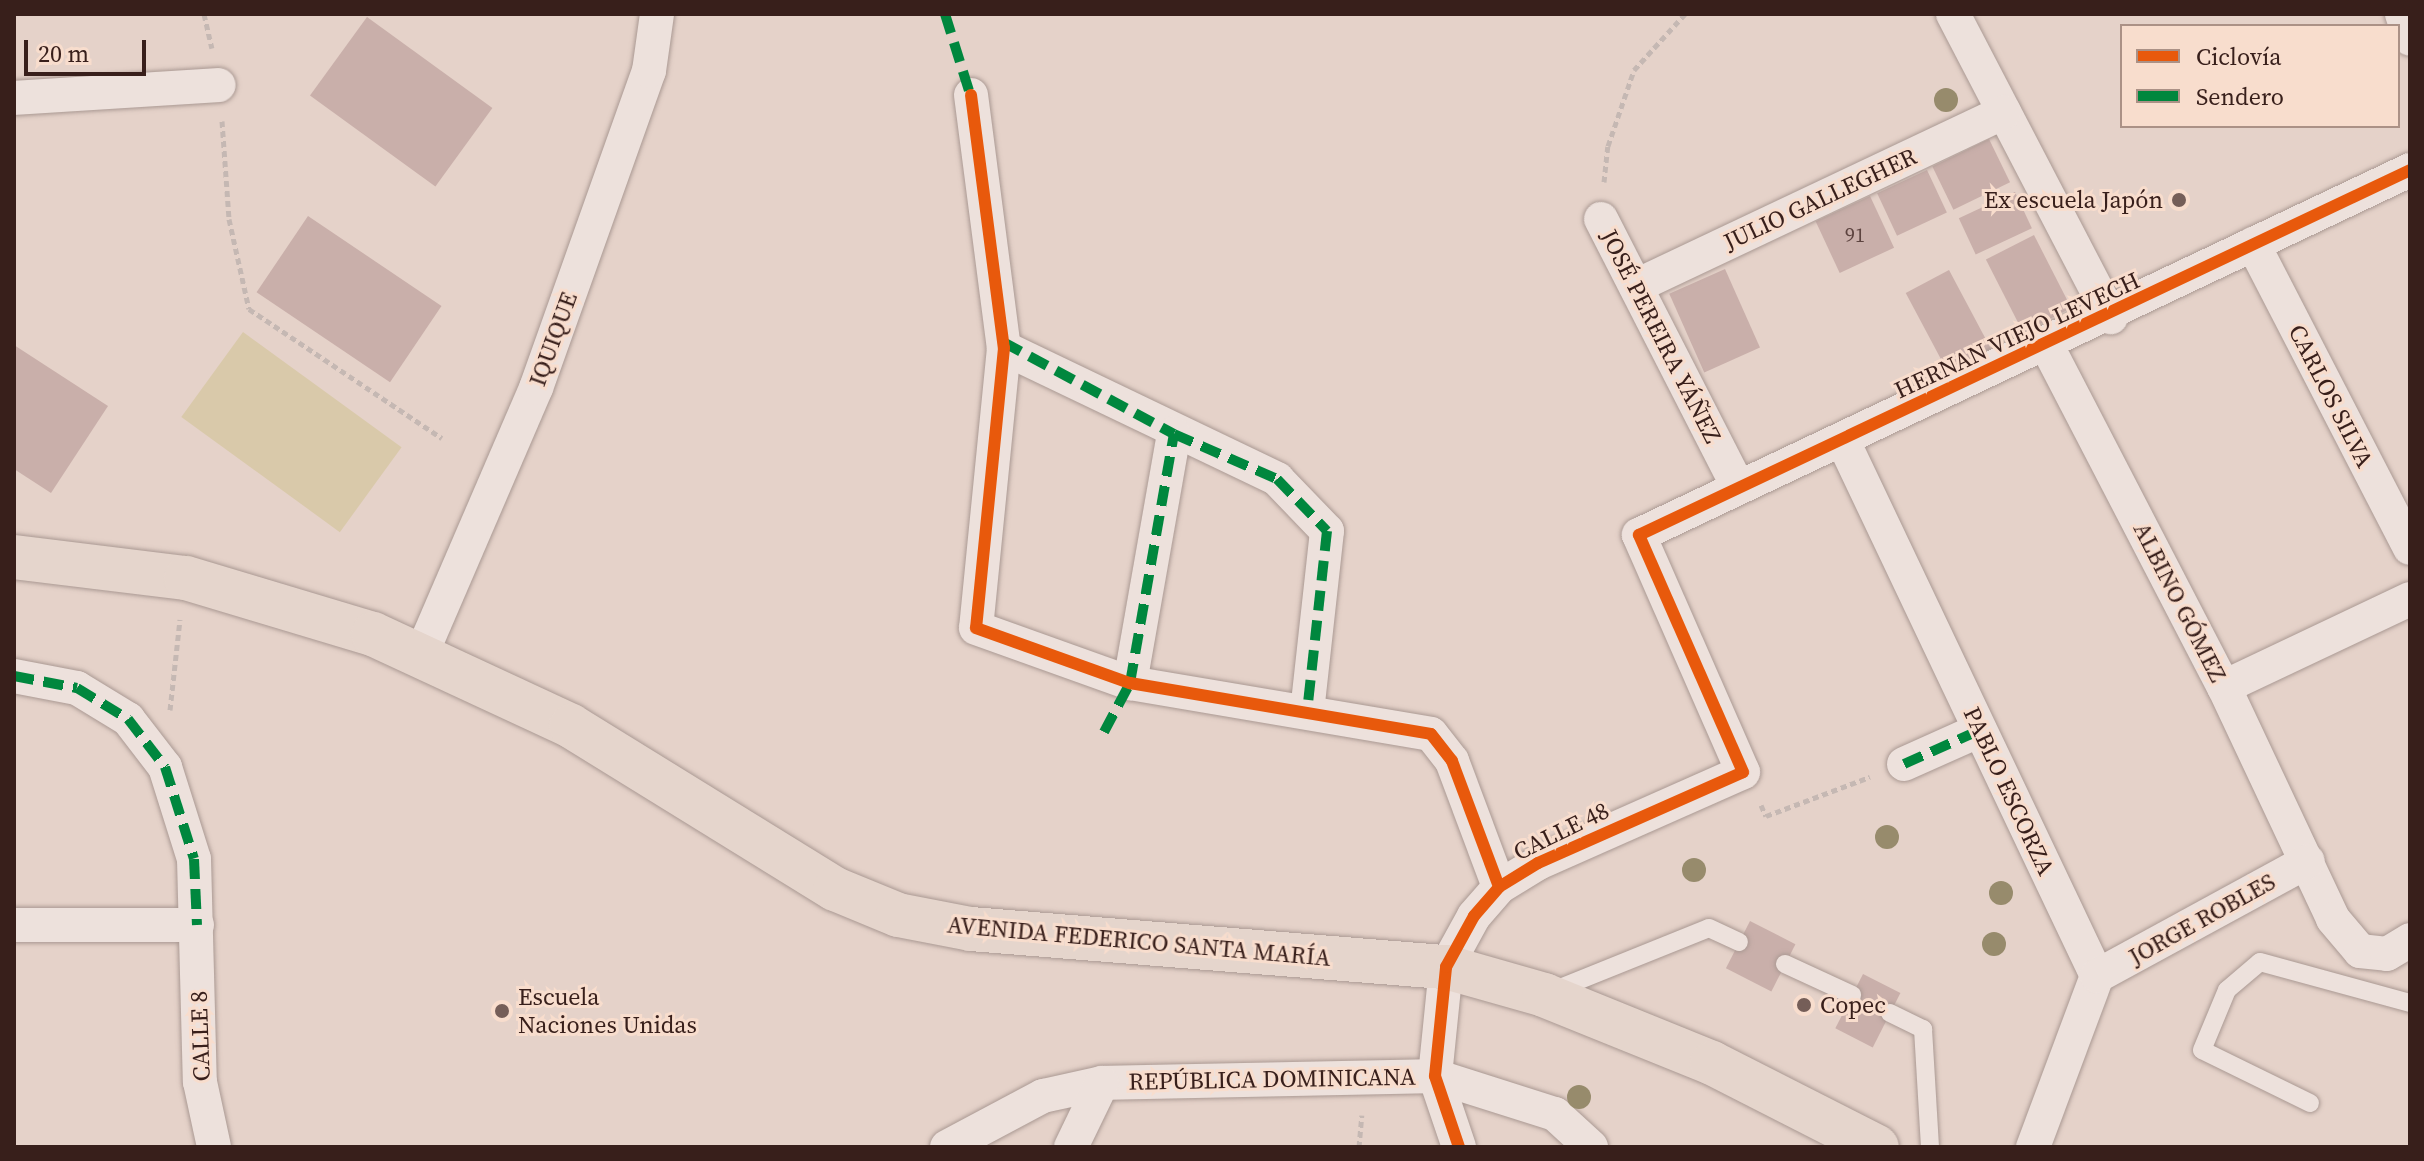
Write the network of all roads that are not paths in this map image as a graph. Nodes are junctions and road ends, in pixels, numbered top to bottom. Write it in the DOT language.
graph roads {
  1 [pos="657,14"];
  2 [pos="1953,14"];
  3 [pos="2402,14"];
  4 [pos="2410,39"];
  5 [pos="219,85"];
  6 [pos="971,95"];
  7 [pos="14,98"];
  8 [pos="2004,112"];
  9 [pos="2410,170"];
  10 [pos="1601,219"];
  11 [pos="2253,244"];
  12 [pos="1636,286"];
  13 [pos="2111,317"];
  14 [pos="2047,346"];
  15 [pos="1004,348"];
  16 [pos="1174,434"];
  17 [pos="1843,441"];
  18 [pos="1738,487"];
  19 [pos="2410,548"];
  20 [pos="14,557"];
  21 [pos="2410,599"];
  22 [pos="421,655"];
  23 [pos="14,676"];
  24 [pos="1130,683"];
  25 [pos="2224,687"];
  26 [pos="1307,712"];
  27 [pos="1980,730"];
  28 [pos="1904,764"];
  29 [pos="1743,772"];
  30 [pos="2308,861"];
  31 [pos="1499,887"];
  32 [pos="14,925"];
  33 [pos="197,925"];
  34 [pos="2410,940"];
  35 [pos="1739,942"];
  36 [pos="1785,964"];
  37 [pos="1446,967"];
  38 [pos="2097,976"];
  39 [pos="1544,995"];
  40 [pos="1852,995"];
  41 [pos="2410,1003"];
  42 [pos="1890,1013"];
  43 [pos="1435,1076"];
  44 [pos="1102,1083"];
  45 [pos="2310,1103"];
  46 [pos="214,1147"];
  47 [pos="947,1147"];
  48 [pos="1071,1147"];
  49 [pos="1459,1147"];
  50 [pos="1591,1147"];
  51 [pos="1877,1147"];
  52 [pos="1930,1147"];
  53 [pos="2033,1147"];
  1 -- 22 [label="street, IQUIQUE"];
  2 -- 8 [label="street"];
  3 -- 4 [label="street"];
  5 -- 7 [label="street"];
  6 -- 15 [label="street"];
  8 -- 12 [label="street, JULIO GALLEGHER"];
  8 -- 13 [label="street"];
  9 -- 11 [label="street, HERNAN VIEJO LEVECH"];
  10 -- 12 [label="street, JOSÉ PEREIRA YÁÑEZ"];
  11 -- 13 [label="street, HERNAN VIEJO LEVECH"];
  11 -- 19 [label="street, CARLOS SILVA"];
  12 -- 18 [label="street, JOSÉ PEREIRA YÁÑEZ"];
  13 -- 14 [label="street, HERNAN VIEJO LEVECH"];
  14 -- 17 [label="street, HERNAN VIEJO LEVECH"];
  14 -- 25 [label="street, ALBINO GÓMEZ"];
  15 -- 16 [label="street"];
  15 -- 24 [label="street"];
  16 -- 24 [label="street"];
  16 -- 26 [label="street"];
  17 -- 18 [label="street, HERNAN VIEJO LEVECH"];
  17 -- 27 [label="street, PABLO ESCORZA"];
  18 -- 29 [label="street, HERNAN VIEJO LEVECH"];
  20 -- 22 [label="main road, AVENIDA FEDERICO SANTA MARÍA"];
  21 -- 25 [label="street"];
  22 -- 37 [label="main road, AVENIDA FEDERICO SANTA MARÍA"];
  23 -- 33 [label="street, CALLE 8"];
  24 -- 26 [label="street"];
  25 -- 30 [label="street, ALBINO GÓMEZ"];
  26 -- 31 [label="street"];
  27 -- 28 [label="street"];
  27 -- 38 [label="street, PABLO ESCORZA"];
  29 -- 31 [label="street, CALLE 48"];
  30 -- 34 [label="street, ALBINO GÓMEZ"];
  30 -- 38 [label="street, JORGE ROBLES"];
  31 -- 37 [label="street, CALLE 48"];
  32 -- 33 [label="street"];
  33 -- 46 [label="street, CALLE 8"];
  35 -- 39 [label="lane"];
  36 -- 40 [label="lane"];
  37 -- 39 [label="main road, AVENIDA FEDERICO SANTA MARÍA"];
  37 -- 43 [label="street, CALLE 48"];
  38 -- 53 [label="street"];
  39 -- 51 [label="main road, AVENIDA FEDERICO SANTA MARÍA"];
  41 -- 45 [label="lane"];
  42 -- 52 [label="lane"];
  43 -- 44 [label="street, REPÚBLICA DOMINICANA"];
  43 -- 49 [label="street"];
  43 -- 50 [label="street, REPÚBLICA DOMINICANA"];
  44 -- 47 [label="street, REPÚBLICA DOMINICANA"];
  44 -- 48 [label="street"];
}
